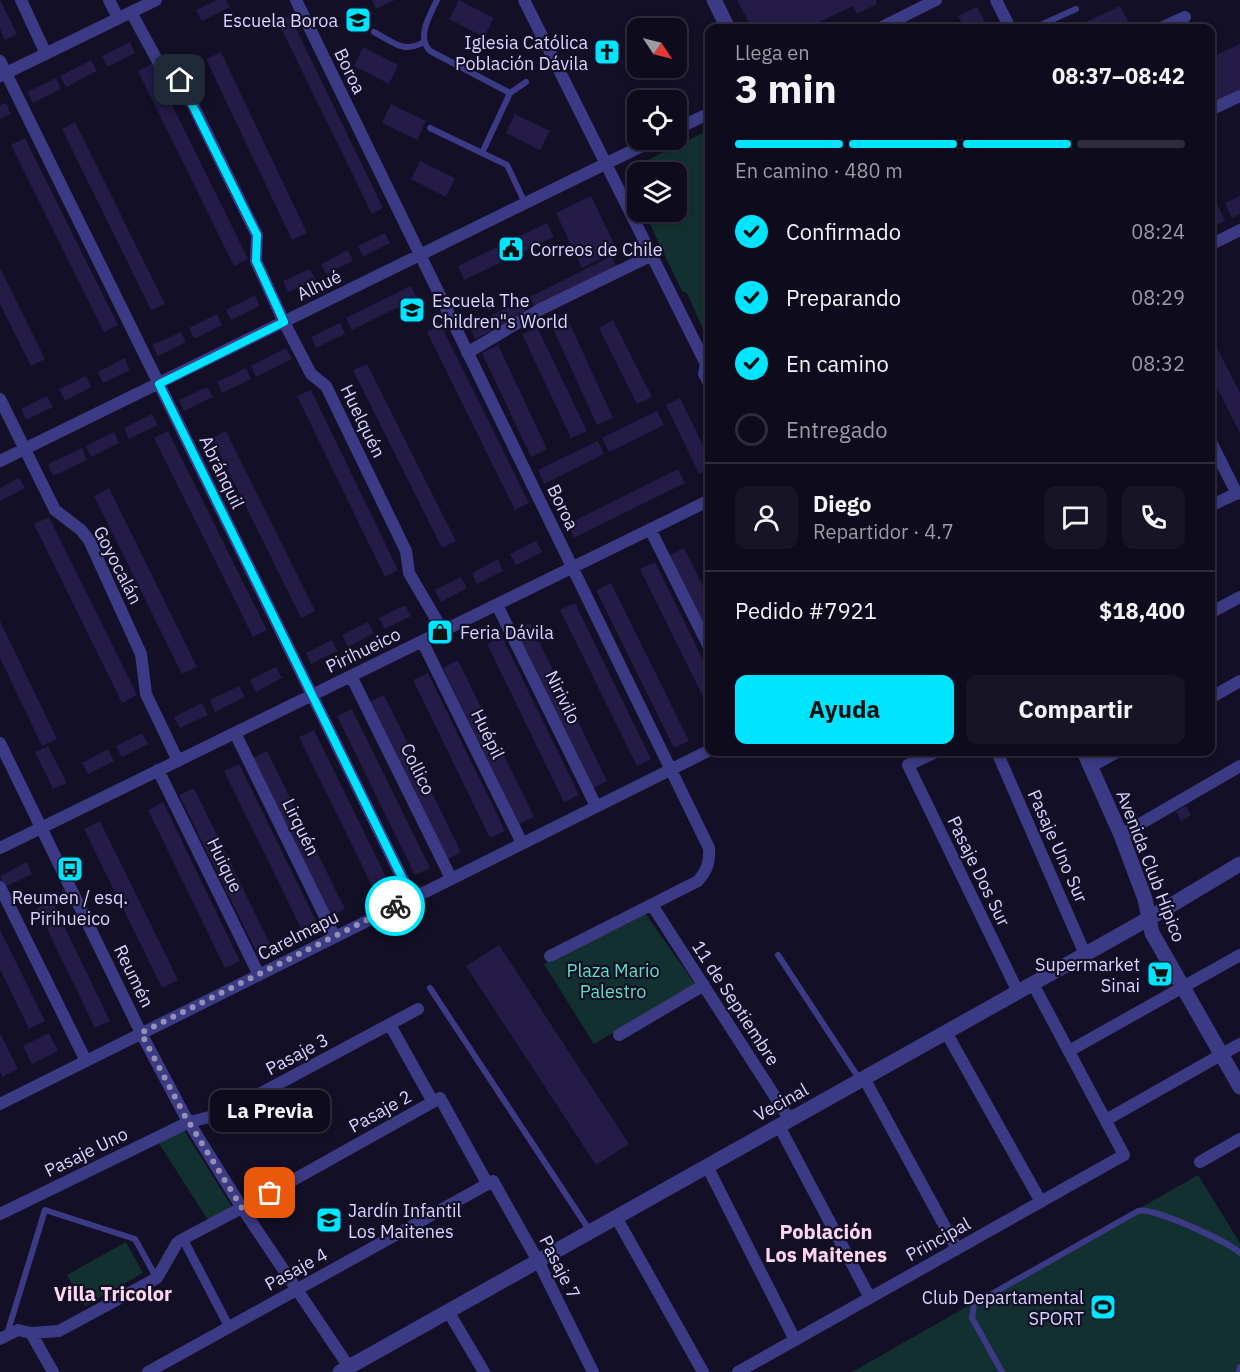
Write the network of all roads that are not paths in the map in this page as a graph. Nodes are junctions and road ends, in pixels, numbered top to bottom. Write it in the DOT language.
graph roads {
  1 [pos="21,0"];
  2 [pos="109,0"];
  3 [pos="156,0"];
  4 [pos="296,0"];
  5 [pos="437,0"];
  6 [pos="524,0"];
  7 [pos="714,0"];
  8 [pos="936,0"];
  9 [pos="996,0"];
  10 [pos="1076,9"];
  11 [pos="131,12"];
  12 [pos="1185,17"];
  13 [pos="118,18"];
  14 [pos="726,24"];
  15 [pos="888,24"];
  16 [pos="1008,24"];
  17 [pos="1043,24"];
  18 [pos="1170,24"];
  19 [pos="374,32"];
  20 [pos="424,42"];
  21 [pos="46,54"];
  22 [pos="0,61"];
  23 [pos="3,74"];
  24 [pos="526,82"];
  25 [pos="510,93"];
  26 [pos="1240,96"];
  27 [pos="1215,108"];
  28 [pos="705,115"];
  29 [pos="687,124"];
  30 [pos="430,128"];
  31 [pos="634,150"];
  32 [pos="482,153"];
  33 [pos="607,163"];
  34 [pos="525,204"];
  35 [pos="1240,230"];
  36 [pos="1215,242"];
  37 [pos="652,255"];
  38 [pos="419,256"];
  39 [pos="284,322"];
  40 [pos="466,353"];
  41 [pos="705,362"];
  42 [pos="159,384"];
  43 [pos="0,399"];
  44 [pos="1215,449"];
  45 [pos="24,450"];
  46 [pos="0,461"];
  47 [pos="1238,493"];
  48 [pos="705,502"];
  49 [pos="1215,504"];
  50 [pos="650,529"];
  51 [pos="572,567"];
  52 [pos="1240,597"];
  53 [pos="497,605"];
  54 [pos="1215,610"];
  55 [pos="442,631"];
  56 [pos="705,639"];
  57 [pos="422,641"];
  58 [pos="351,676"];
  59 [pos="1240,681"];
  60 [pos="1215,695"];
  61 [pos="312,696"];
  62 [pos="235,733"];
  63 [pos="0,743"];
  64 [pos="705,752"];
  65 [pos="927,756"];
  66 [pos="999,756"];
  67 [pos="1086,756"];
  68 [pos="1110,756"];
  69 [pos="178,761"];
  70 [pos="1240,766"];
  71 [pos="1090,767"];
  72 [pos="672,769"];
  73 [pos="158,770"];
  74 [pos="596,806"];
  75 [pos="41,827"];
  76 [pos="1121,835"];
  77 [pos="522,843"];
  78 [pos="0,848"];
  79 [pos="1240,864"];
  80 [pos="452,878"];
  81 [pos="0,887"];
  82 [pos="412,898"];
  83 [pos="652,905"];
  84 [pos="1148,919"];
  85 [pos="335,937"];
  86 [pos="1085,954"];
  87 [pos="778,955"];
  88 [pos="550,956"];
  89 [pos="1240,956"];
  90 [pos="259,975"];
  91 [pos="1033,984"];
  92 [pos="704,985"];
  93 [pos="430,988"];
  94 [pos="1183,988"];
  95 [pos="1018,992"];
  96 [pos="418,1009"];
  97 [pos="390,1024"];
  98 [pos="946,1032"];
  99 [pos="141,1033"];
  100 [pos="619,1035"];
  101 [pos="1240,1044"];
  102 [pos="1069,1051"];
  103 [pos="1222,1055"];
  104 [pos="86,1061"];
  105 [pos="862,1079"];
  106 [pos="1240,1087"];
  107 [pos="436,1100"];
  108 [pos="0,1104"];
  109 [pos="1106,1120"];
  110 [pos="189,1122"];
  111 [pos="784,1123"];
  112 [pos="1240,1139"];
  113 [pos="1200,1162"];
  114 [pos="707,1166"];
  115 [pos="490,1182"];
  116 [pos="38,1196"];
  117 [pos="1041,1202"];
  118 [pos="242,1208"];
  119 [pos="45,1210"];
  120 [pos="0,1214"];
  121 [pos="616,1217"];
  122 [pos="590,1232"];
  123 [pos="183,1239"];
  124 [pos="957,1249"];
  125 [pos="1240,1253"];
  126 [pos="538,1261"];
  127 [pos="157,1278"];
  128 [pos="298,1288"];
  129 [pos="870,1298"];
  130 [pos="448,1311"];
  131 [pos="229,1327"];
  132 [pos="31,1333"];
  133 [pos="3,1337"];
  134 [pos="795,1340"];
  135 [pos="1240,1367"];
  136 [pos="344,1370"];
  137 [pos="53,1372"];
  138 [pos="148,1372"];
  139 [pos="484,1372"];
  140 [pos="592,1372"];
  141 [pos="703,1372"];
  142 [pos="738,1372"];
  143 [pos="1002,1372"];
  144 [pos="1239,1372"];
  1 -- 21 [label="street"];
  2 -- 13 [label="street"];
  3 -- 11 [label="street"];
  4 -- 38 [label="street, Boroa"];
  5 -- 20 [label="lane"];
  6 -- 33 [label="street"];
  7 -- 14 [label="street"];
  8 -- 15 [label="street"];
  9 -- 16 [label="street"];
  10 -- 17 [label="lane"];
  11 -- 13 [label="street"];
  11 -- 39 [label="street, Huelquén"];
  12 -- 18 [label="street"];
  13 -- 21 [label="street"];
  19 -- 20 [label="lane"];
  20 -- 25 [label="lane"];
  21 -- 23 [label="street"];
  22 -- 23 [label="street, Abránquil"];
  23 -- 42 [label="street, Abránquil"];
  24 -- 25 [label="lane"];
  25 -- 32 [label="lane"];
  26 -- 27 [label="street"];
  28 -- 29 [label="street"];
  30 -- 32 [label="lane"];
  31 -- 33 [label="street, Alhué"];
  32 -- 34 [label="lane"];
  33 -- 34 [label="street, Alhué"];
  33 -- 37 [label="street"];
  34 -- 38 [label="street, Alhué"];
  35 -- 36 [label="street"];
  37 -- 40 [label="street"];
  37 -- 41 [label="street"];
  38 -- 39 [label="street, Alhué"];
  38 -- 40 [label="street, Boroa"];
  39 -- 42 [label="street, Alhué"];
  39 -- 55 [label="street, Huelquén"];
  40 -- 51 [label="street, Boroa"];
  42 -- 45 [label="street, Alhué"];
  42 -- 61 [label="street, Abránquil"];
  43 -- 45 [label="street, Goyocalán"];
  44 -- 47 [label="street"];
  45 -- 46 [label="street, Alhué"];
  45 -- 69 [label="street, Goyocalán"];
  47 -- 49 [label="street"];
  48 -- 50 [label="street, Pirihueico"];
  50 -- 51 [label="street, Pirihueico"];
  50 -- 56 [label="street"];
  51 -- 53 [label="street, Pirihueico"];
  51 -- 72 [label="street, Boroa"];
  52 -- 54 [label="street"];
  53 -- 55 [label="street, Pirihueico"];
  53 -- 74 [label="street, Nirivilo"];
  55 -- 57 [label="street, Pirihueico"];
  57 -- 58 [label="street, Pirihueico"];
  57 -- 77 [label="street, Huépil"];
  58 -- 61 [label="street, Pirihueico"];
  58 -- 80 [label="street, Collico"];
  59 -- 60 [label="street"];
  61 -- 62 [label="street, Pirihueico"];
  61 -- 82 [label="street, Abránquil"];
  62 -- 69 [label="street, Pirihueico"];
  62 -- 85 [label="street, Lirquén"];
  63 -- 75 [label="street, Reumén"];
  64 -- 72 [label="street, Carelmapu"];
  65 -- 95 [label="street, Pasaje Dos Sur"];
  66 -- 86 [label="street, Pasaje Uno Sur"];
  67 -- 71 [label="street, Avenida Club Hípico"];
  68 -- 71 [label="street"];
  69 -- 73 [label="street, Pirihueico"];
  70 -- 76 [label="street"];
  71 -- 76 [label="street, Avenida Club Hípico"];
  72 -- 74 [label="street, Carelmapu"];
  72 -- 83 [label="street, Boroa"];
  73 -- 75 [label="street, Pirihueico"];
  73 -- 90 [label="street, Huique"];
  74 -- 77 [label="street, Carelmapu"];
  75 -- 78 [label="street, Pirihueico"];
  75 -- 99 [label="street, Reumén"];
  76 -- 84 [label="street, Avenida Club Hípico"];
  77 -- 80 [label="street, Carelmapu"];
  79 -- 84 [label="street, Vecinal"];
  80 -- 82 [label="street, Carelmapu"];
  81 -- 104 [label="street"];
  82 -- 85 [label="street, Carelmapu"];
  83 -- 88 [label="street, Boroa"];
  83 -- 92 [label="street, 11 de Septiembre"];
  84 -- 86 [label="street, Vecinal"];
  84 -- 94 [label="street, Avenida Club Hípico"];
  85 -- 90 [label="street, Carelmapu"];
  86 -- 91 [label="street, Vecinal"];
  87 -- 105 [label="lane"];
  89 -- 94 [label="street"];
  90 -- 99 [label="street, Carelmapu"];
  91 -- 95 [label="street, Vecinal"];
  91 -- 102 [label="street"];
  92 -- 100 [label="street"];
  92 -- 111 [label="street, 11 de Septiembre"];
  93 -- 122 [label="lane"];
  94 -- 102 [label="street"];
  94 -- 103 [label="street, Avenida Club Hípico"];
  95 -- 98 [label="street, Vecinal"];
  96 -- 97 [label="street, Pasaje 3"];
  97 -- 107 [label="street, Pasaje 7"];
  97 -- 110 [label="street, Pasaje 3"];
  98 -- 105 [label="street, Vecinal"];
  98 -- 117 [label="street"];
  99 -- 104 [label="street, Carelmapu"];
  99 -- 110 [label="street, Reumén"];
  101 -- 103 [label="street"];
  102 -- 109 [label="street"];
  103 -- 106 [label="street, Avenida Club Hípico"];
  103 -- 109 [label="street"];
  104 -- 108 [label="street, Carelmapu"];
  105 -- 111 [label="street, Vecinal"];
  105 -- 124 [label="street"];
  107 -- 115 [label="street, Pasaje 7"];
  107 -- 118 [label="street, Pasaje 2"];
  109 -- 117 [label="street, Principal"];
  110 -- 116 [label="street, Pasaje Uno"];
  110 -- 118 [label="street, Reumén"];
  111 -- 114 [label="street, Vecinal"];
  111 -- 129 [label="street"];
  112 -- 113 [label="street"];
  114 -- 121 [label="street, Vecinal"];
  114 -- 134 [label="street"];
  115 -- 126 [label="street, Pasaje 7"];
  115 -- 128 [label="street, Pasaje 4"];
  116 -- 119 [label="lane"];
  116 -- 120 [label="street, Pasaje Uno"];
  117 -- 124 [label="street, Principal"];
  118 -- 123 [label="street, Pasaje 2"];
  118 -- 128 [label="street, Reumén"];
  119 -- 127 [label="lane"];
  119 -- 133 [label="lane"];
  121 -- 122 [label="street, Vecinal"];
  121 -- 141 [label="street"];
  122 -- 126 [label="street, Vecinal"];
  123 -- 127 [label="street"];
  123 -- 131 [label="street"];
  124 -- 129 [label="street, Principal"];
  125 -- 143 [label="lane"];
  126 -- 130 [label="street, Vecinal"];
  126 -- 140 [label="street, Pasaje 7"];
  127 -- 132 [label="street"];
  128 -- 131 [label="street, Pasaje 4"];
  128 -- 136 [label="street, Reumén"];
  129 -- 134 [label="street, Principal"];
  130 -- 136 [label="street, Vecinal"];
  130 -- 139 [label="street"];
  131 -- 138 [label="street, Pasaje 4"];
  132 -- 133 [label="street"];
  132 -- 137 [label="street"];
  134 -- 142 [label="street, Principal"];
  135 -- 144 [label="lane"];
}
